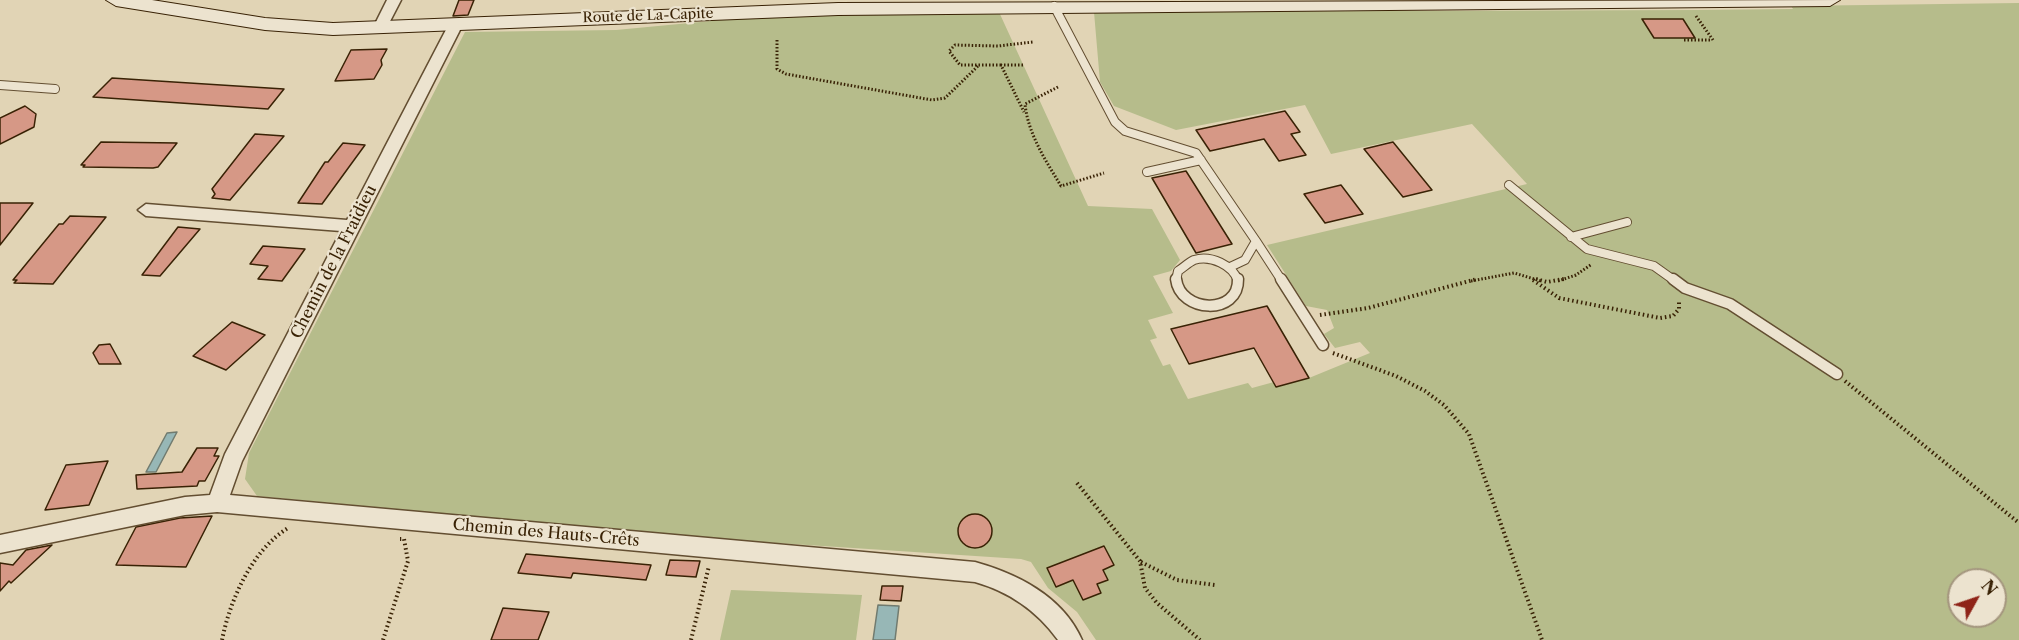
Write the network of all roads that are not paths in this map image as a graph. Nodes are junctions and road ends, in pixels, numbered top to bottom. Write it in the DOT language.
graph roads {
  1 [pos="116,0"];
  2 [pos="394,0"];
  3 [pos="1821,0"];
  4 [pos="1830,0"];
  5 [pos="1725,1"];
  6 [pos="1054,6"];
  7 [pos="456,24"];
  8 [pos="380,28"];
  9 [pos="0,85"];
  10 [pos="55,89"];
  11 [pos="1201,160"];
  12 [pos="1147,172"];
  13 [pos="1509,185"];
  14 [pos="146,210"];
  15 [pos="1627,222"];
  16 [pos="352,226"];
  17 [pos="1571,237"];
  18 [pos="1256,241"];
  19 [pos="1230,267"];
  20 [pos="1323,345"];
  21 [pos="1837,374"];
  22 [pos="217,503"];
  23 [pos="0,544"];
  24 [pos="1071,640"];
  1 -- 8 [label="street, Route de La-Capite"];
  2 -- 8 [label="street"];
  3 -- 4 [label="street, Route de La-Capite"];
  3 -- 5 [label="street, Route de La-Capite"];
  5 -- 6 [label="street, Route de La-Capite"];
  6 -- 7 [label="street, Route de La-Capite"];
  6 -- 11 [label="lane"];
  7 -- 8 [label="street, Route de La-Capite"];
  7 -- 16 [label="street, Chemin de la Fraidieu"];
  9 -- 10 [label="lane"];
  11 -- 12 [label="lane"];
  11 -- 18 [label="lane"];
  13 -- 17 [label="lane"];
  14 -- 16 [label="street"];
  15 -- 17 [label="lane"];
  16 -- 22 [label="street, Chemin de la Fraidieu"];
  17 -- 21 [label="lane"];
  18 -- 19 [label="lane"];
  18 -- 20 [label="lane"];
  19 -- 19 [label="lane"];
  22 -- 23 [label="street, Chemin des Hauts-Crêts"];
  22 -- 24 [label="street, Chemin des Hauts-Crêts"];
}
